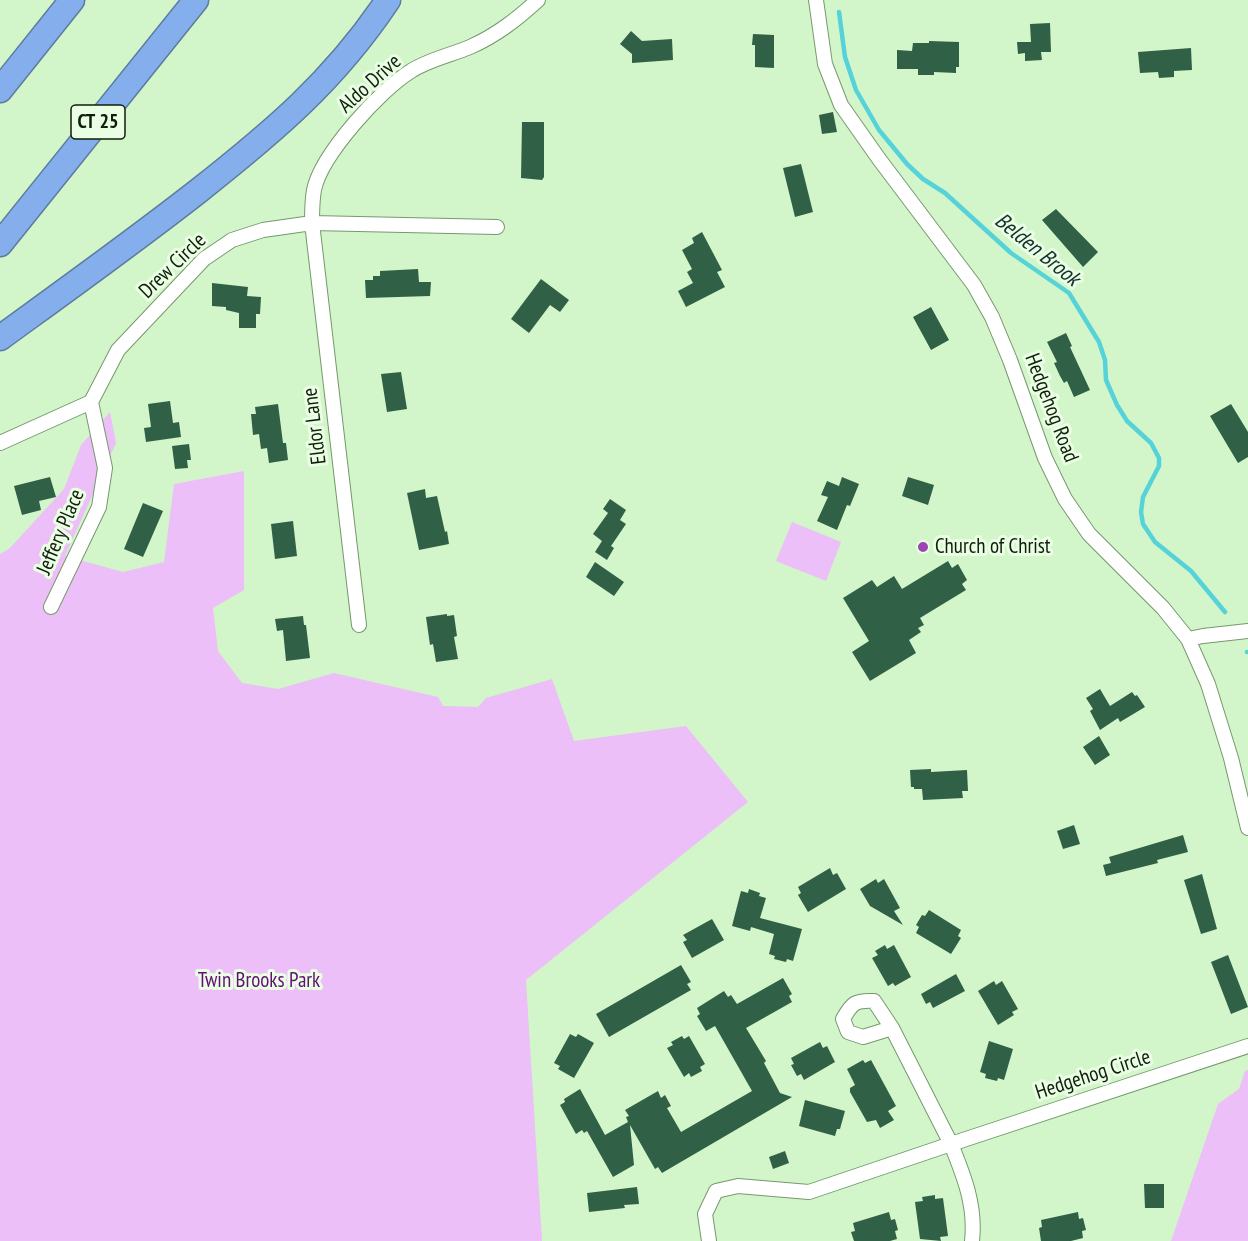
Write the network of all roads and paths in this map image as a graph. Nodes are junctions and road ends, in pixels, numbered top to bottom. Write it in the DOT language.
graph roads {
  1 [pos="56,0"];
  2 [pos="72,0"];
  3 [pos="196,0"];
  4 [pos="388,0"];
  5 [pos="538,0"];
  6 [pos="816,0"];
  7 [pos="0,79"];
  8 [pos="0,90"];
  9 [pos="312,223"];
  10 [pos="497,227"];
  11 [pos="0,244"];
  12 [pos="0,338"];
  13 [pos="91,402"];
  14 [pos="0,443"];
  15 [pos="51,607"];
  16 [pos="359,625"];
  17 [pos="1248,631"];
  18 [pos="1188,639"];
  19 [pos="1248,828"];
  20 [pos="892,1028"];
  21 [pos="1248,1046"];
  22 [pos="951,1144"];
  23 [pos="710,1241"];
  24 [pos="972,1241"];
  1 -- 7 [label="highway"];
  2 -- 8 [label="highway"];
  3 -- 11 [label="highway, CT 25"];
  4 -- 12 [label="highway"];
  5 -- 9 [label="street, Aldo Drive"];
  6 -- 18 [label="street, Hedgehog Road"];
  9 -- 10 [label="street, Drew Circle"];
  9 -- 13 [label="street, Drew Circle"];
  9 -- 16 [label="street, Eldor Lane"];
  13 -- 14 [label="street"];
  13 -- 15 [label="street, Jeffery Place"];
  17 -- 18 [label="street"];
  18 -- 19 [label="street, Hedgehog Road"];
  20 -- 22 [label="street"];
  21 -- 22 [label="street, Hedgehog Circle"];
  22 -- 23 [label="street, Hedgehog Circle"];
  22 -- 24 [label="street"];
}
